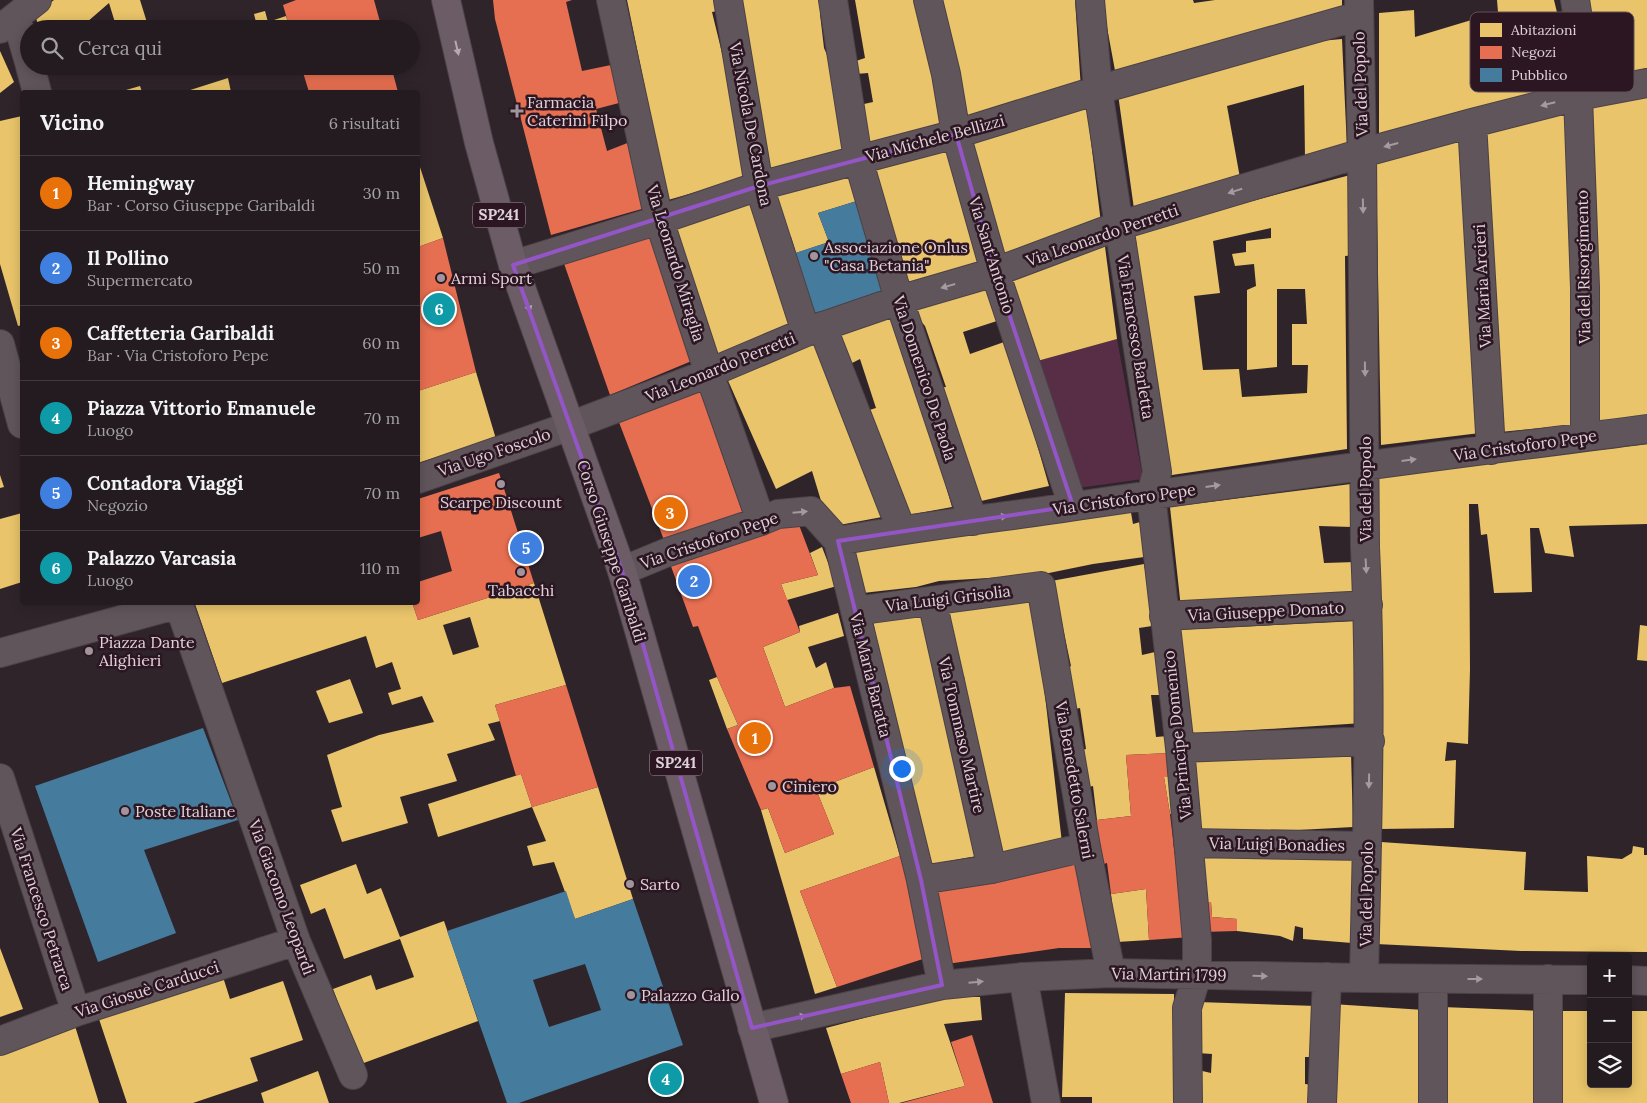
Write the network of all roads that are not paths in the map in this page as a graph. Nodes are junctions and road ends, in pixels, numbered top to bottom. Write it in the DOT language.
graph roads {
  1 [pos="37,0"];
  2 [pos="446,0"];
  3 [pos="611,0"];
  4 [pos="728,0"];
  5 [pos="833,0"];
  6 [pos="928,0"];
  7 [pos="1090,0"];
  8 [pos="1359,8"];
  9 [pos="8,23"];
  10 [pos="20,45"];
  11 [pos="32,75"];
  12 [pos="1647,83"];
  13 [pos="1634,85"];
  14 [pos="36,90"];
  15 [pos="1098,90"];
  16 [pos="1584,92"];
  17 [pos="1600,92"];
  18 [pos="1584,95"];
  19 [pos="1472,123"];
  20 [pos="956,134"];
  21 [pos="1362,153"];
  22 [pos="858,159"];
  23 [pos="759,186"];
  24 [pos="659,220"];
  25 [pos="1118,226"];
  26 [pos="513,265"];
  27 [pos="995,272"];
  28 [pos="899,300"];
  29 [pos="814,329"];
  30 [pos="6,345"];
  31 [pos="709,373"];
  32 [pos="20,414"];
  33 [pos="570,426"];
  34 [pos="1647,429"];
  35 [pos="1585,437"];
  36 [pos="1491,450"];
  37 [pos="1366,465"];
  38 [pos="420,478"];
  39 [pos="1151,495"];
  40 [pos="1073,506"];
  41 [pos="761,521"];
  42 [pos="973,521"];
  43 [pos="901,529"];
  44 [pos="838,541"];
  45 [pos="622,571"];
  46 [pos="1042,586"];
  47 [pos="932,600"];
  48 [pos="171,605"];
  49 [pos="179,605"];
  50 [pos="1368,605"];
  51 [pos="855,611"];
  52 [pos="1164,616"];
  53 [pos="0,653"];
  54 [pos="1370,741"];
  55 [pos="1180,748"];
  56 [pos="0,778"];
  57 [pos="1188,843"];
  58 [pos="1367,846"];
  59 [pos="1086,847"];
  60 [pos="992,868"];
  61 [pos="921,880"];
  62 [pos="296,942"];
  63 [pos="1111,973"];
  64 [pos="1196,975"];
  65 [pos="1023,977"];
  66 [pos="1327,977"];
  67 [pos="1364,978"];
  68 [pos="1433,979"];
  69 [pos="1548,979"];
  70 [pos="1587,980"];
  71 [pos="1632,980"];
  72 [pos="1647,981"];
  73 [pos="942,985"];
  74 [pos="76,1012"];
  75 [pos="752,1028"];
  76 [pos="0,1041"];
  77 [pos="353,1076"];
  78 [pos="774,1103"];
  79 [pos="1046,1103"];
  80 [pos="1188,1103"];
  81 [pos="1322,1103"];
  82 [pos="1433,1103"];
  83 [pos="1548,1103"];
  1 -- 9 [label="street"];
  2 -- 26 [label="main road, Corso Giuseppe Garibaldi / SP241, one-way"];
  3 -- 24 [label="street, Via Leonardo Miraglia"];
  4 -- 23 [label="street, Via Nicola De Cardona"];
  5 -- 22 [label="street, Via Domenico De Paola"];
  6 -- 20 [label="street, Via Sant'Antonio"];
  7 -- 15 [label="street, Via Francesco Barletta"];
  8 -- 15 [label="street, Via Michele Bellizzi"];
  8 -- 21 [label="street, Via del Popolo"];
  9 -- 10 [label="street"];
  11 -- 14 [label="street"];
  12 -- 13 [label="street, Via Leonardo Perretti"];
  15 -- 20 [label="street, Via Michele Bellizzi"];
  15 -- 25 [label="street, Via Francesco Barletta"];
  16 -- 18 [label="street, Via del Risorgimento"];
  17 -- 18 [label="street, Via Leonardo Perretti"];
  18 -- 19 [label="street, Via Leonardo Perretti, one-way"];
  18 -- 35 [label="street, Via del Risorgimento"];
  19 -- 21 [label="street, Via Leonardo Perretti, one-way"];
  19 -- 36 [label="street, Via Maria Arcieri"];
  20 -- 22 [label="street, Via Michele Bellizzi"];
  20 -- 27 [label="street, Via Sant'Antonio"];
  21 -- 25 [label="street, Via Leonardo Perretti, one-way"];
  21 -- 37 [label="street, Via del Popolo, one-way"];
  22 -- 23 [label="street, Via Michele Bellizzi"];
  22 -- 28 [label="street, Via Domenico De Paola"];
  23 -- 24 [label="street, Via Michele Bellizzi"];
  23 -- 29 [label="street, Via Nicola De Cardona"];
  24 -- 26 [label="street, Via Michele Bellizzi"];
  24 -- 31 [label="street, Via Leonardo Miraglia"];
  25 -- 27 [label="street, Via Leonardo Perretti"];
  25 -- 39 [label="street, Via Francesco Barletta"];
  26 -- 33 [label="main road, Corso Giuseppe Garibaldi / SP241, one-way"];
  27 -- 28 [label="street, Via Leonardo Perretti, one-way"];
  27 -- 40 [label="street, Via Sant'Antonio"];
  28 -- 29 [label="street, Via Leonardo Perretti"];
  28 -- 42 [label="street, Via Domenico De Paola"];
  29 -- 31 [label="street, Via Leonardo Perretti"];
  29 -- 43 [label="street, Via Nicola De Cardona"];
  30 -- 32 [label="street"];
  31 -- 33 [label="street, Via Leonardo Perretti"];
  31 -- 41 [label="street, Via Leonardo Miraglia"];
  33 -- 38 [label="street, Via Ugo Foscolo"];
  33 -- 45 [label="main road, Corso Giuseppe Garibaldi / SP241"];
  34 -- 35 [label="street, Via Cristoforo Pepe"];
  35 -- 36 [label="street, Via Cristoforo Pepe"];
  37 -- 36 [label="street, Via Cristoforo Pepe, one-way"];
  39 -- 37 [label="street, Via Cristoforo Pepe, one-way"];
  37 -- 50 [label="street, Via del Popolo, one-way"];
  39 -- 40 [label="street, Via Cristoforo Pepe"];
  39 -- 52 [label="street, Via Principe Domenico"];
  42 -- 40 [label="street, Via Cristoforo Pepe, one-way"];
  41 -- 44 [label="street, Via Cristoforo Pepe, one-way"];
  41 -- 45 [label="street, Via Cristoforo Pepe"];
  42 -- 43 [label="street, Via Cristoforo Pepe"];
  43 -- 44 [label="street, Via Cristoforo Pepe"];
  44 -- 51 [label="street, Via Maria Baratta"];
  45 -- 75 [label="main road, Corso Giuseppe Garibaldi / SP241"];
  46 -- 47 [label="street, Via Luigi Grisolia"];
  46 -- 59 [label="street, Via Benedetto Salerni"];
  47 -- 51 [label="street, Via Luigi Grisolia"];
  47 -- 60 [label="street, Via Tommaso Martire"];
  48 -- 53 [label="street"];
  49 -- 62 [label="street, Via Giacomo Leopardi"];
  50 -- 52 [label="street, Via Giuseppe Donato"];
  50 -- 54 [label="street, Via del Popolo"];
  51 -- 61 [label="street, Via Maria Baratta"];
  52 -- 55 [label="street, Via Principe Domenico"];
  54 -- 55 [label="street"];
  54 -- 58 [label="street, Via del Popolo, one-way"];
  55 -- 57 [label="street, Via Principe Domenico"];
  56 -- 74 [label="street, Via Francesco Petrarca"];
  57 -- 58 [label="street, Via Luigi Bonadies"];
  57 -- 64 [label="street, Via Principe Domenico"];
  58 -- 67 [label="street, Via del Popolo"];
  59 -- 60 [label="street"];
  59 -- 63 [label="street, Via Benedetto Salerni"];
  60 -- 61 [label="street"];
  61 -- 73 [label="street, Via Maria Baratta"];
  62 -- 74 [label="street, Via Giosuè Carducci"];
  62 -- 77 [label="street, Via Giacomo Leopardi"];
  63 -- 64 [label="street, Via Martiri 1799"];
  63 -- 65 [label="street, Via Martiri 1799"];
  64 -- 66 [label="street, Via Martiri 1799, one-way"];
  64 -- 80 [label="street, Via Principe Domenico"];
  73 -- 65 [label="street, Via Martiri 1799, one-way"];
  65 -- 79 [label="street"];
  66 -- 67 [label="street, Via Martiri 1799"];
  66 -- 81 [label="street"];
  67 -- 68 [label="street, Via Martiri 1799"];
  68 -- 69 [label="street, Via Martiri 1799, one-way"];
  68 -- 82 [label="street"];
  69 -- 70 [label="street, Via Martiri 1799"];
  69 -- 83 [label="street"];
  71 -- 72 [label="street"];
  75 -- 73 [label="street, Via Martiri 1799, one-way"];
  74 -- 76 [label="street, Via Giosuè Carducci"];
  75 -- 78 [label="main road, Corso Giuseppe Garibaldi / SP241"];
}
